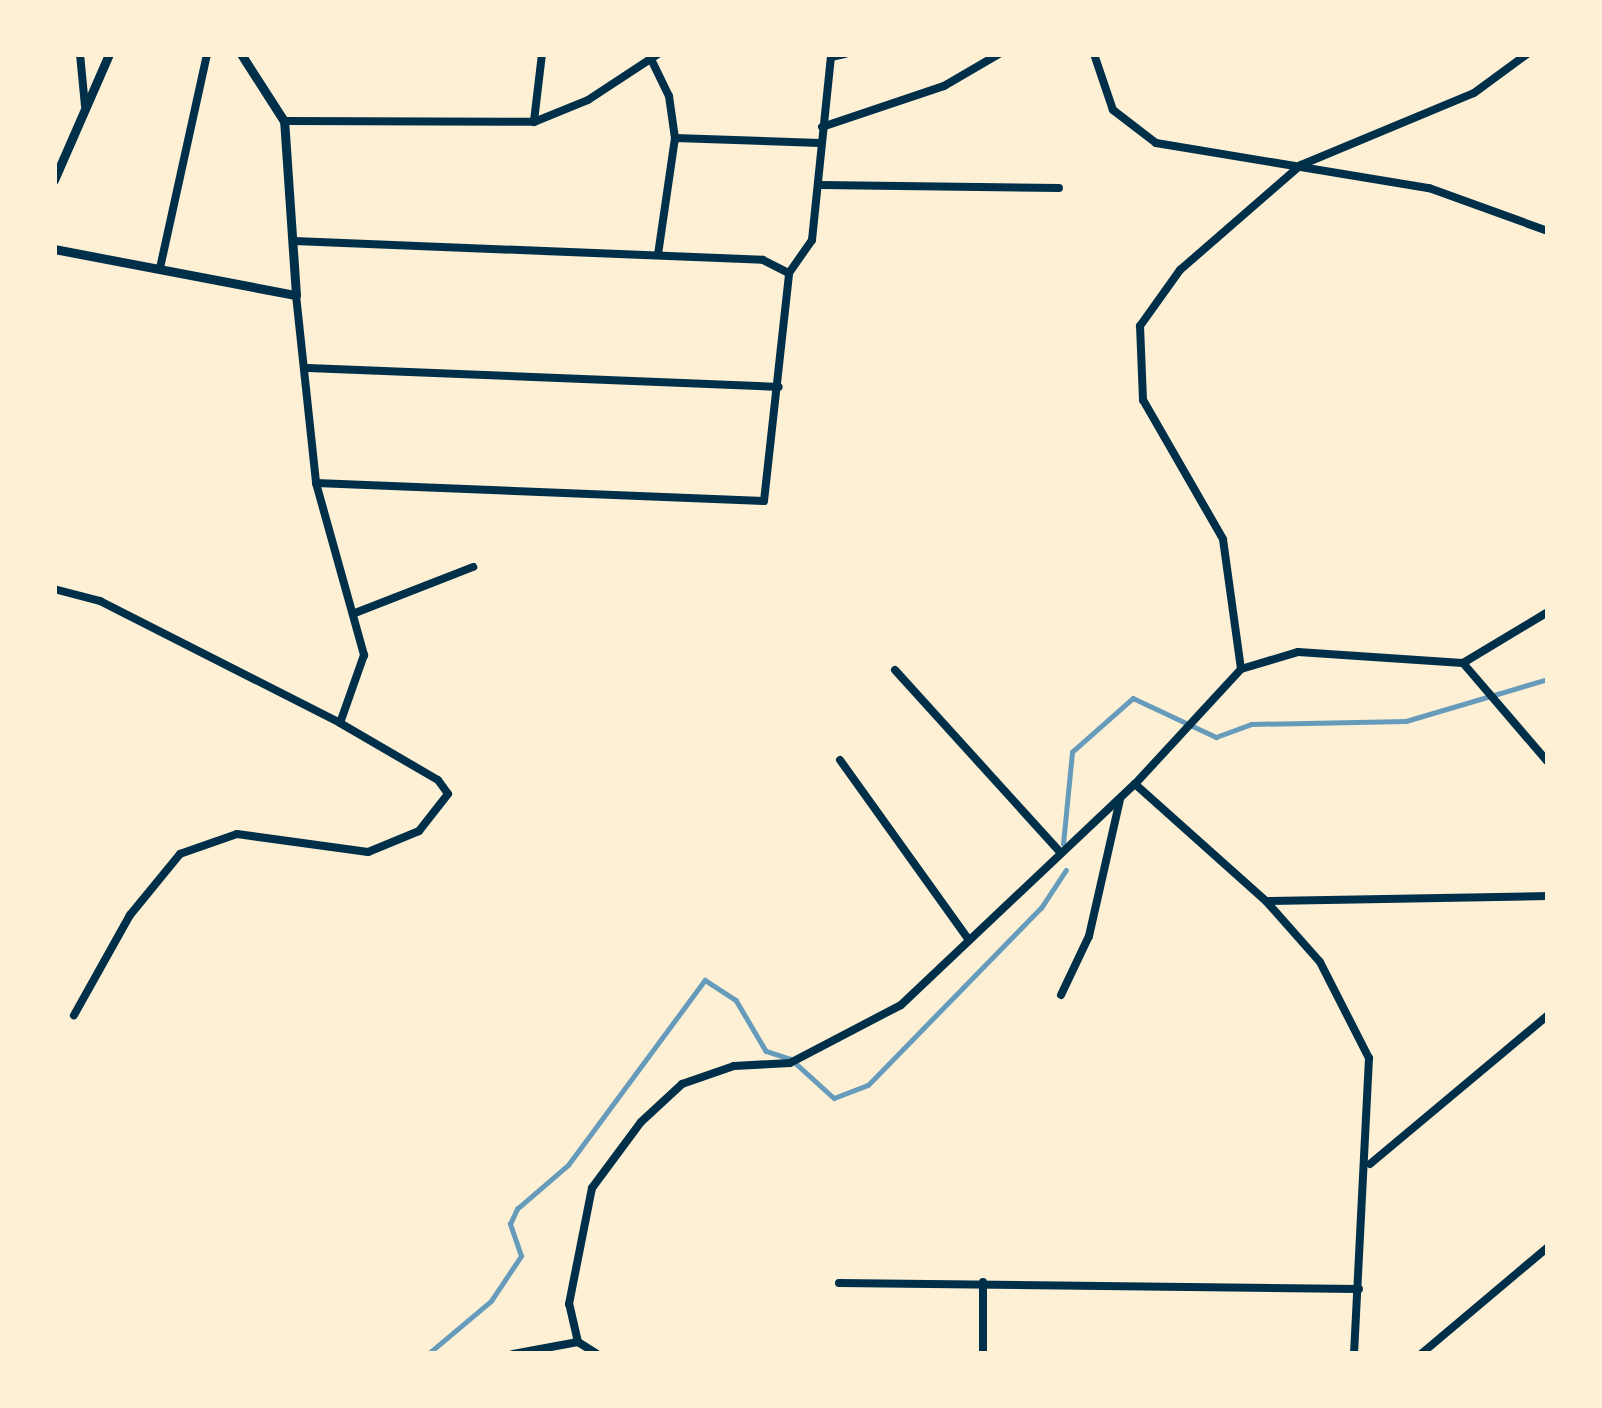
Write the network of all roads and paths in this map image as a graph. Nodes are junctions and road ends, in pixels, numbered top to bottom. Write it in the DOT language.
graph roads {
  1 [pos="80,54"];
  2 [pos="109,54"];
  3 [pos="207,54"];
  4 [pos="241,54"];
  5 [pos="542,54"];
  6 [pos="845,54"];
  7 [pos="998,54"];
  8 [pos="1094,54"];
  9 [pos="1526,54"];
  10 [pos="655,57"];
  11 [pos="831,57"];
  12 [pos="85,111"];
  13 [pos="284,121"];
  14 [pos="534,122"];
  15 [pos="821,128"];
  16 [pos="675,138"];
  17 [pos="820,143"];
  18 [pos="1301,165"];
  19 [pos="54,180"];
  20 [pos="820,184"];
  21 [pos="1059,188"];
  22 [pos="1548,231"];
  23 [pos="294,241"];
  24 [pos="54,249"];
  25 [pos="658,255"];
  26 [pos="160,268"];
  27 [pos="789,273"];
  28 [pos="296,296"];
  29 [pos="308,368"];
  30 [pos="779,386"];
  31 [pos="316,483"];
  32 [pos="472,567"];
  33 [pos="54,590"];
  34 [pos="1548,612"];
  35 [pos="355,613"];
  36 [pos="1462,663"];
  37 [pos="1240,669"];
  38 [pos="895,670"];
  39 [pos="340,724"];
  40 [pos="840,760"];
  41 [pos="1548,762"];
  42 [pos="1135,784"];
  43 [pos="1120,799"];
  44 [pos="1060,852"];
  45 [pos="1548,896"];
  46 [pos="1266,901"];
  47 [pos="969,940"];
  48 [pos="1061,995"];
  49 [pos="74,1015"];
  50 [pos="1548,1015"];
  51 [pos="1370,1165"];
  52 [pos="1548,1247"];
  53 [pos="983,1282"];
  54 [pos="839,1283"];
  55 [pos="1359,1289"];
  56 [pos="578,1342"];
  57 [pos="513,1354"];
  58 [pos="597,1354"];
  59 [pos="983,1354"];
  60 [pos="1354,1354"];
  61 [pos="1421,1354"];
  1 -- 12 [label="street"];
  2 -- 12 [label="street"];
  3 -- 26 [label="street"];
  4 -- 13 [label="street"];
  5 -- 14 [label="street"];
  6 -- 11 [label="street"];
  7 -- 15 [label="street"];
  8 -- 18 [label="street"];
  9 -- 18 [label="street"];
  10 -- 14 [label="street"];
  10 -- 16 [label="street"];
  11 -- 15 [label="street"];
  12 -- 19 [label="street"];
  13 -- 14 [label="street"];
  13 -- 23 [label="street"];
  15 -- 17 [label="street"];
  16 -- 17 [label="street"];
  16 -- 25 [label="street"];
  17 -- 20 [label="street"];
  18 -- 22 [label="street"];
  18 -- 37 [label="street"];
  20 -- 21 [label="street"];
  20 -- 27 [label="street"];
  23 -- 25 [label="street"];
  23 -- 28 [label="street"];
  24 -- 26 [label="street"];
  25 -- 27 [label="street"];
  26 -- 28 [label="street"];
  27 -- 30 [label="street"];
  28 -- 29 [label="street"];
  29 -- 30 [label="street"];
  29 -- 31 [label="street"];
  30 -- 31 [label="street"];
  31 -- 35 [label="street"];
  32 -- 35 [label="street"];
  33 -- 39 [label="street"];
  34 -- 36 [label="street"];
  35 -- 39 [label="street"];
  36 -- 37 [label="street"];
  36 -- 41 [label="street"];
  37 -- 42 [label="street"];
  38 -- 44 [label="street"];
  39 -- 49 [label="street"];
  40 -- 47 [label="street"];
  42 -- 43 [label="street"];
  42 -- 46 [label="street"];
  43 -- 44 [label="street"];
  43 -- 48 [label="street"];
  44 -- 47 [label="street"];
  45 -- 46 [label="street"];
  46 -- 51 [label="street"];
  47 -- 56 [label="street"];
  50 -- 51 [label="street"];
  51 -- 55 [label="street"];
  52 -- 61 [label="street"];
  53 -- 54 [label="street"];
  53 -- 55 [label="street"];
  53 -- 59 [label="street"];
  55 -- 60 [label="street"];
  56 -- 57 [label="street"];
  56 -- 58 [label="street"];
}
